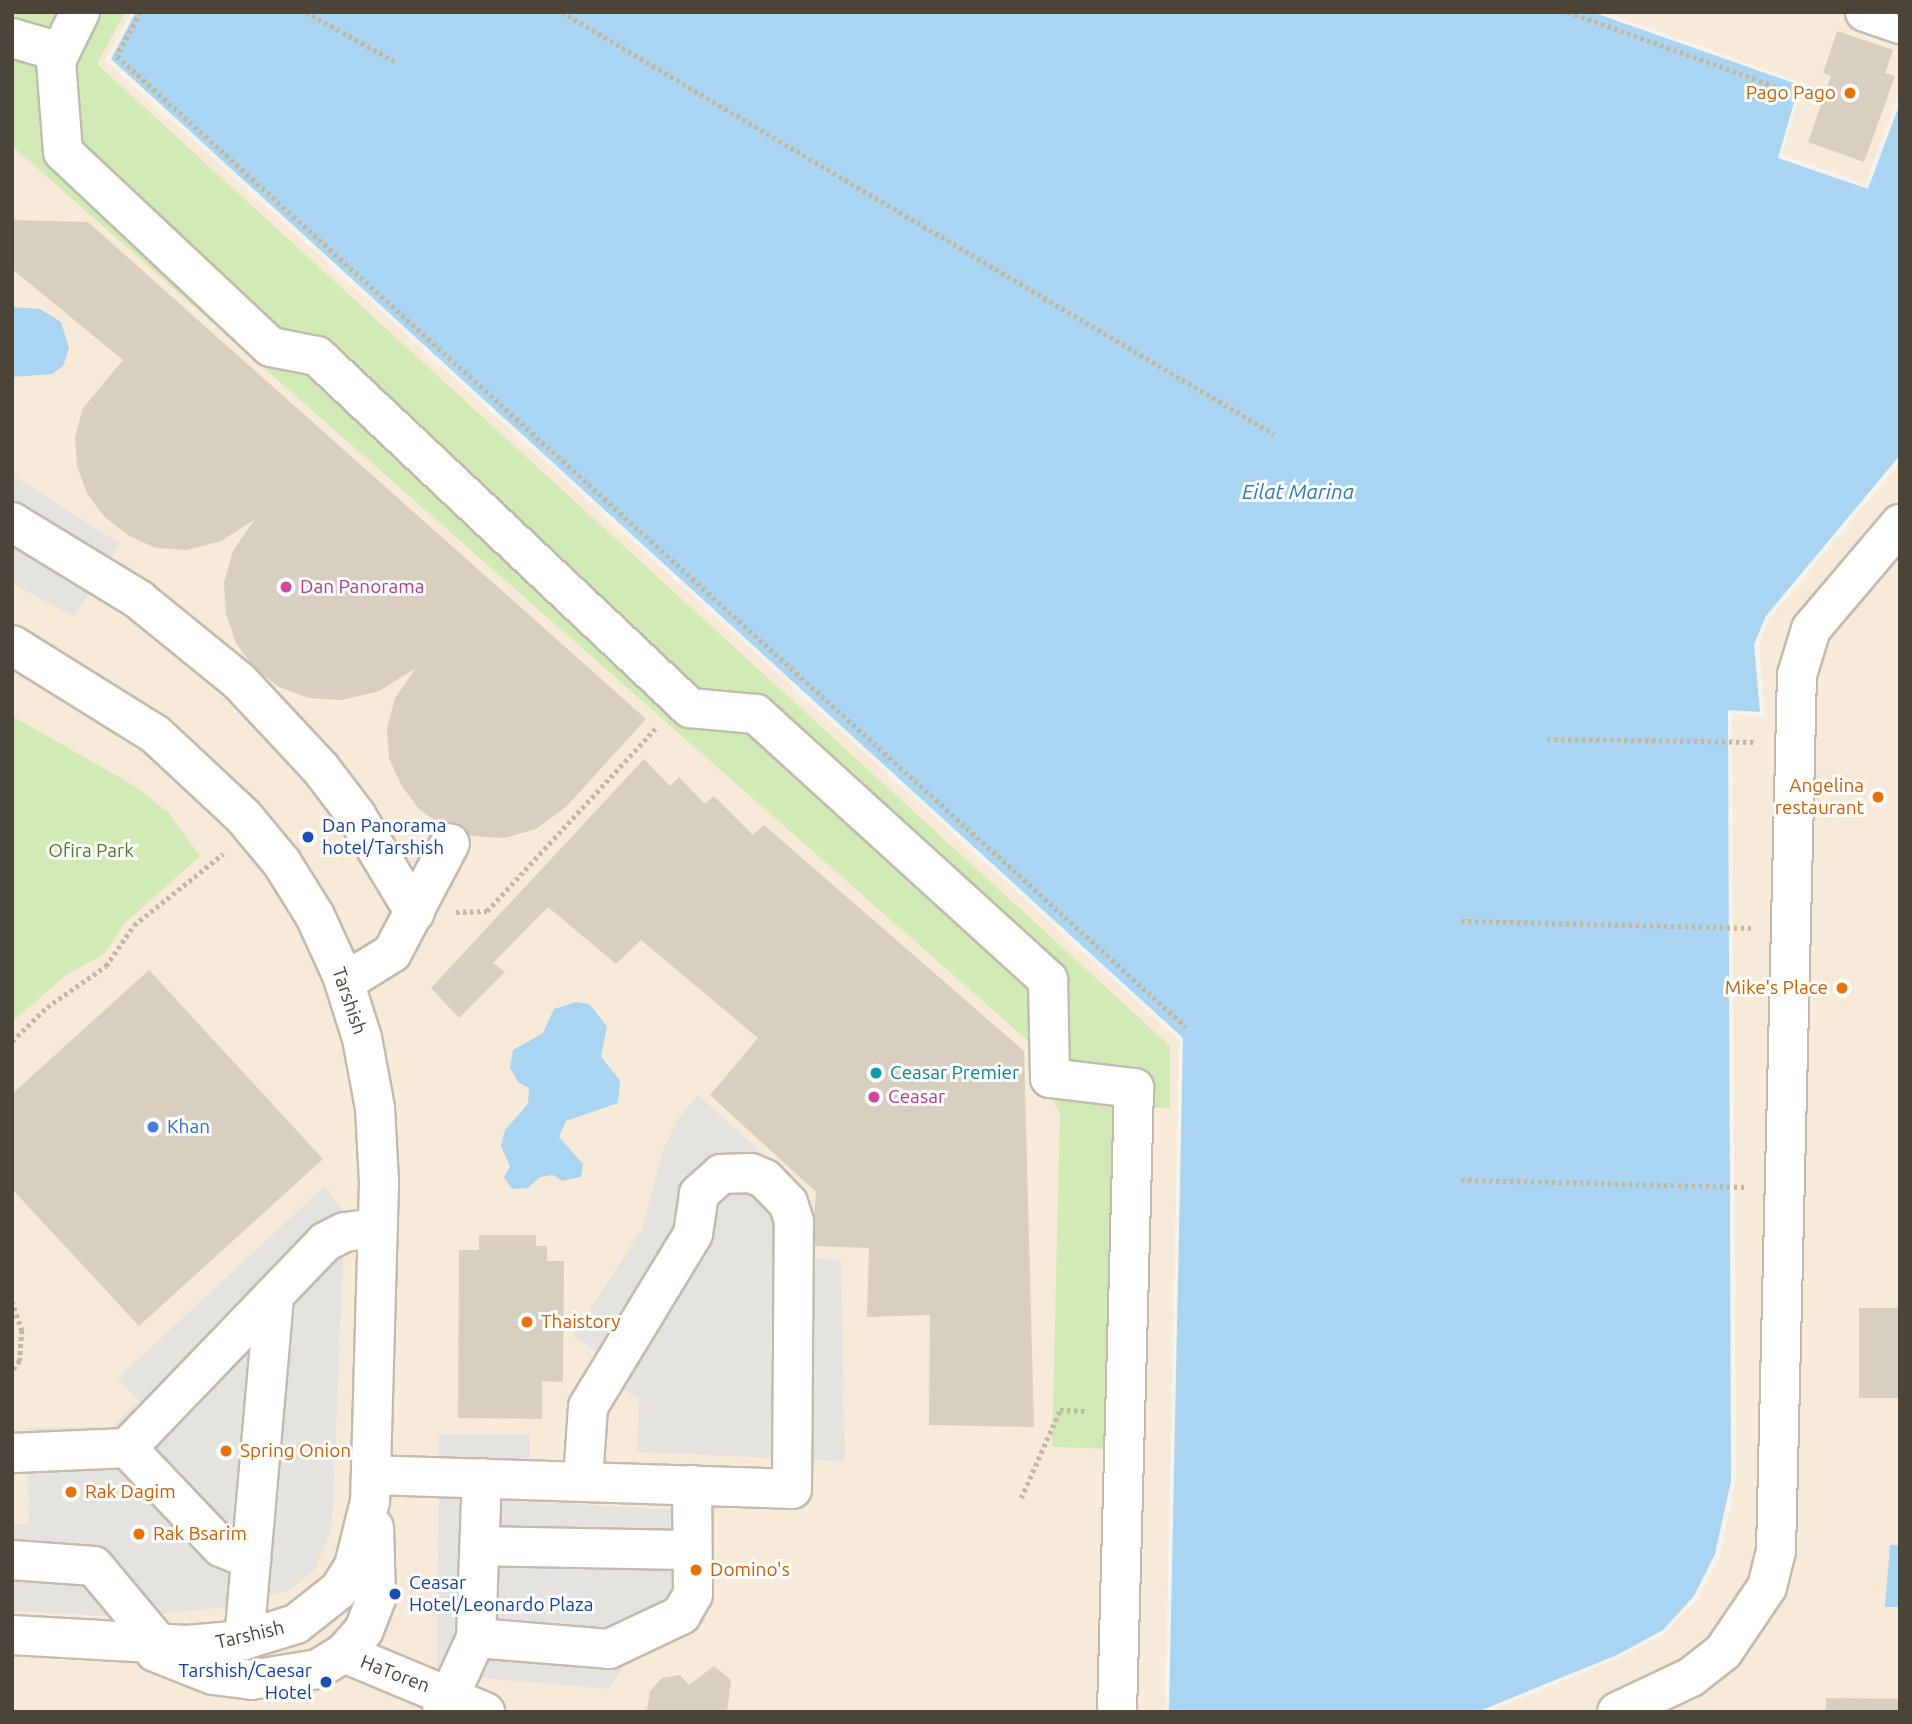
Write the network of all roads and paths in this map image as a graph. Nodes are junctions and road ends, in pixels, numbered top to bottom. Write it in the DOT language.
graph roads {
  1 [pos="80,12"];
  2 [pos="141,12"];
  3 [pos="306,12"];
  4 [pos="562,12"];
  5 [pos="1568,12"];
  6 [pos="1865,12"];
  7 [pos="1900,24"];
  8 [pos="12,38"];
  9 [pos="60,52"];
  10 [pos="398,63"];
  11 [pos="1791,92"];
  12 [pos="1274,434"];
  13 [pos="12,523"];
  14 [pos="1900,524"];
  15 [pos="12,645"];
  16 [pos="681,700"];
  17 [pos="1547,740"];
  18 [pos="1795,742"];
  19 [pos="254,829"];
  20 [pos="450,843"];
  21 [pos="415,913"];
  22 [pos="1461,921"];
  23 [pos="1791,929"];
  24 [pos="345,982"];
  25 [pos="1186,1027"];
  26 [pos="12,1041"];
  27 [pos="1461,1180"];
  28 [pos="1785,1188"];
  29 [pos="378,1228"];
  30 [pos="274,1295"];
  31 [pos="12,1301"];
  32 [pos="12,1371"];
  33 [pos="1125,1413"];
  34 [pos="127,1448"];
  35 [pos="12,1453"];
  36 [pos="482,1478"];
  37 [pos="583,1482"];
  38 [pos="692,1485"];
  39 [pos="371,1488"];
  40 [pos="1021,1498"];
  41 [pos="480,1546"];
  42 [pos="692,1550"];
  43 [pos="12,1560"];
  44 [pos="251,1560"];
  45 [pos="12,1635"];
  46 [pos="476,1638"];
  47 [pos="244,1640"];
  48 [pos="148,1643"];
  49 [pos="344,1653"];
  50 [pos="446,1703"];
  51 [pos="1635,1708"];
  52 [pos="485,1712"];
  53 [pos="1117,1712"];
  1 -- 9 [label="street"];
  2 -- 25 [label="path"];
  3 -- 10 [label="path"];
  4 -- 12 [label="path"];
  5 -- 11 [label="path"];
  6 -- 7 [label="street"];
  8 -- 9 [label="street"];
  9 -- 16 [label="street"];
  13 -- 21 [label="street"];
  14 -- 18 [label="street"];
  15 -- 19 [label="street, Tarshish"];
  16 -- 21 [label="path"];
  16 -- 33 [label="street"];
  17 -- 18 [label="path"];
  18 -- 23 [label="street"];
  19 -- 24 [label="street, Tarshish"];
  19 -- 26 [label="path"];
  20 -- 21 [label="street"];
  21 -- 24 [label="street"];
  22 -- 23 [label="path"];
  23 -- 28 [label="street"];
  24 -- 29 [label="street, Tarshish"];
  27 -- 28 [label="path"];
  28 -- 51 [label="street"];
  29 -- 30 [label="street"];
  29 -- 39 [label="street, Tarshish"];
  30 -- 34 [label="street"];
  30 -- 44 [label="street"];
  31 -- 32 [label="path"];
  33 -- 40 [label="path"];
  33 -- 53 [label="street"];
  34 -- 35 [label="street"];
  34 -- 44 [label="street"];
  36 -- 37 [label="street"];
  36 -- 39 [label="street"];
  36 -- 41 [label="street"];
  37 -- 38 [label="street"];
  37 -- 38 [label="street"];
  38 -- 42 [label="street"];
  39 -- 47 [label="street, Tarshish"];
  39 -- 49 [label="street, Tarshish"];
  41 -- 42 [label="street"];
  41 -- 46 [label="street"];
  42 -- 46 [label="street"];
  43 -- 48 [label="street"];
  44 -- 47 [label="street"];
  45 -- 48 [label="street, Tarshish"];
  46 -- 50 [label="street"];
  47 -- 48 [label="street, Tarshish"];
  48 -- 49 [label="street, Tarshish"];
  49 -- 50 [label="street, HaToren"];
  50 -- 52 [label="street, HaToren"];
}
